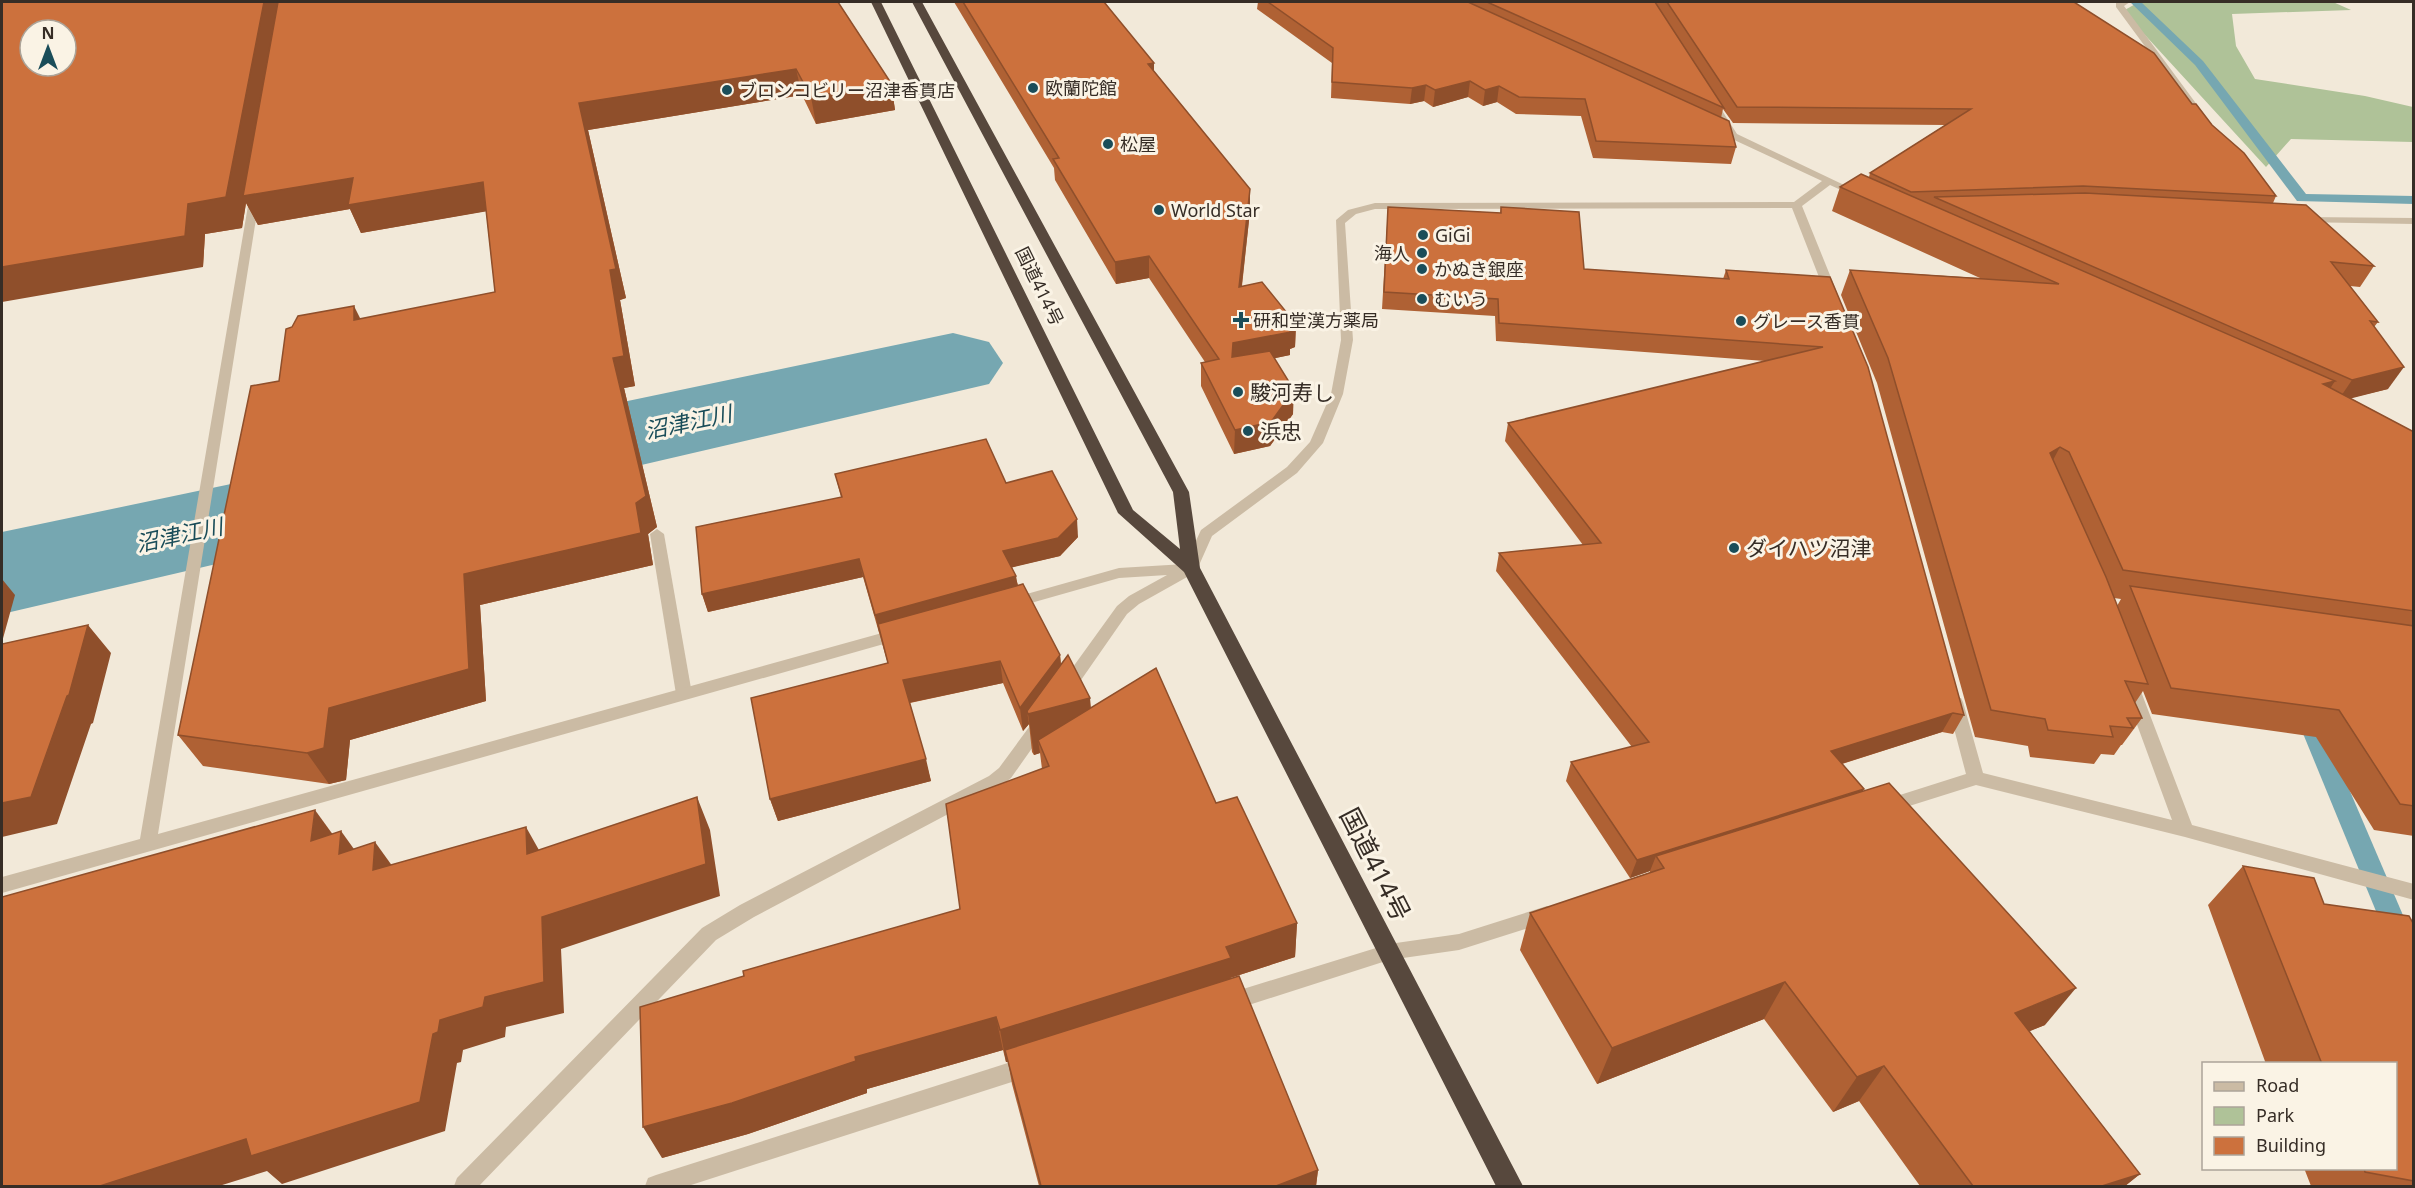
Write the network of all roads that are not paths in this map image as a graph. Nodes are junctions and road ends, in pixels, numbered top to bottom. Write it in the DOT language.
graph roads {
  1 [pos="876,2"];
  2 [pos="917,2"];
  3 [pos="2126,2"];
  4 [pos="1703,86"];
  5 [pos="2208,125"];
  6 [pos="258,177"];
  7 [pos="1829,181"];
  8 [pos="1871,199"];
  9 [pos="1796,205"];
  10 [pos="2290,220"];
  11 [pos="2414,221"];
  12 [pos="1839,310"];
  13 [pos="657,534"];
  14 [pos="1191,568"];
  15 [pos="993,608"];
  16 [pos="913,630"];
  17 [pos="2124,668"];
  18 [pos="1952,691"];
  19 [pos="684,694"];
  20 [pos="1976,777"];
  21 [pos="1875,810"];
  22 [pos="2186,830"];
  23 [pos="148,843"];
  24 [pos="2,885"];
  25 [pos="2414,892"];
  26 [pos="1560,909"];
  27 [pos="1389,952"];
  28 [pos="1210,1008"];
  29 [pos="1041,1063"];
  30 [pos="465,1186"];
  31 [pos="656,1186"];
  32 [pos="1510,1186"];
  1 -- 14 [label="highway, 国道414号"];
  2 -- 14 [label="highway, 国道414号"];
  3 -- 5 [label="street"];
  4 -- 7 [label="street"];
  6 -- 23 [label="street"];
  7 -- 8 [label="street"];
  7 -- 9 [label="street"];
  9 -- 12 [label="street"];
  9 -- 14 [label="street"];
  10 -- 11 [label="street"];
  13 -- 19 [label="street"];
  14 -- 15 [label="street"];
  14 -- 27 [label="highway, 国道414号"];
  14 -- 30 [label="street"];
  16 -- 19 [label="street"];
  17 -- 22 [label="street"];
  18 -- 20 [label="street"];
  19 -- 23 [label="street"];
  20 -- 21 [label="street"];
  20 -- 22 [label="street"];
  22 -- 25 [label="street"];
  23 -- 24 [label="street"];
  26 -- 27 [label="street"];
  27 -- 28 [label="street"];
  27 -- 32 [label="highway, 国道414号"];
  29 -- 31 [label="street"];
}
